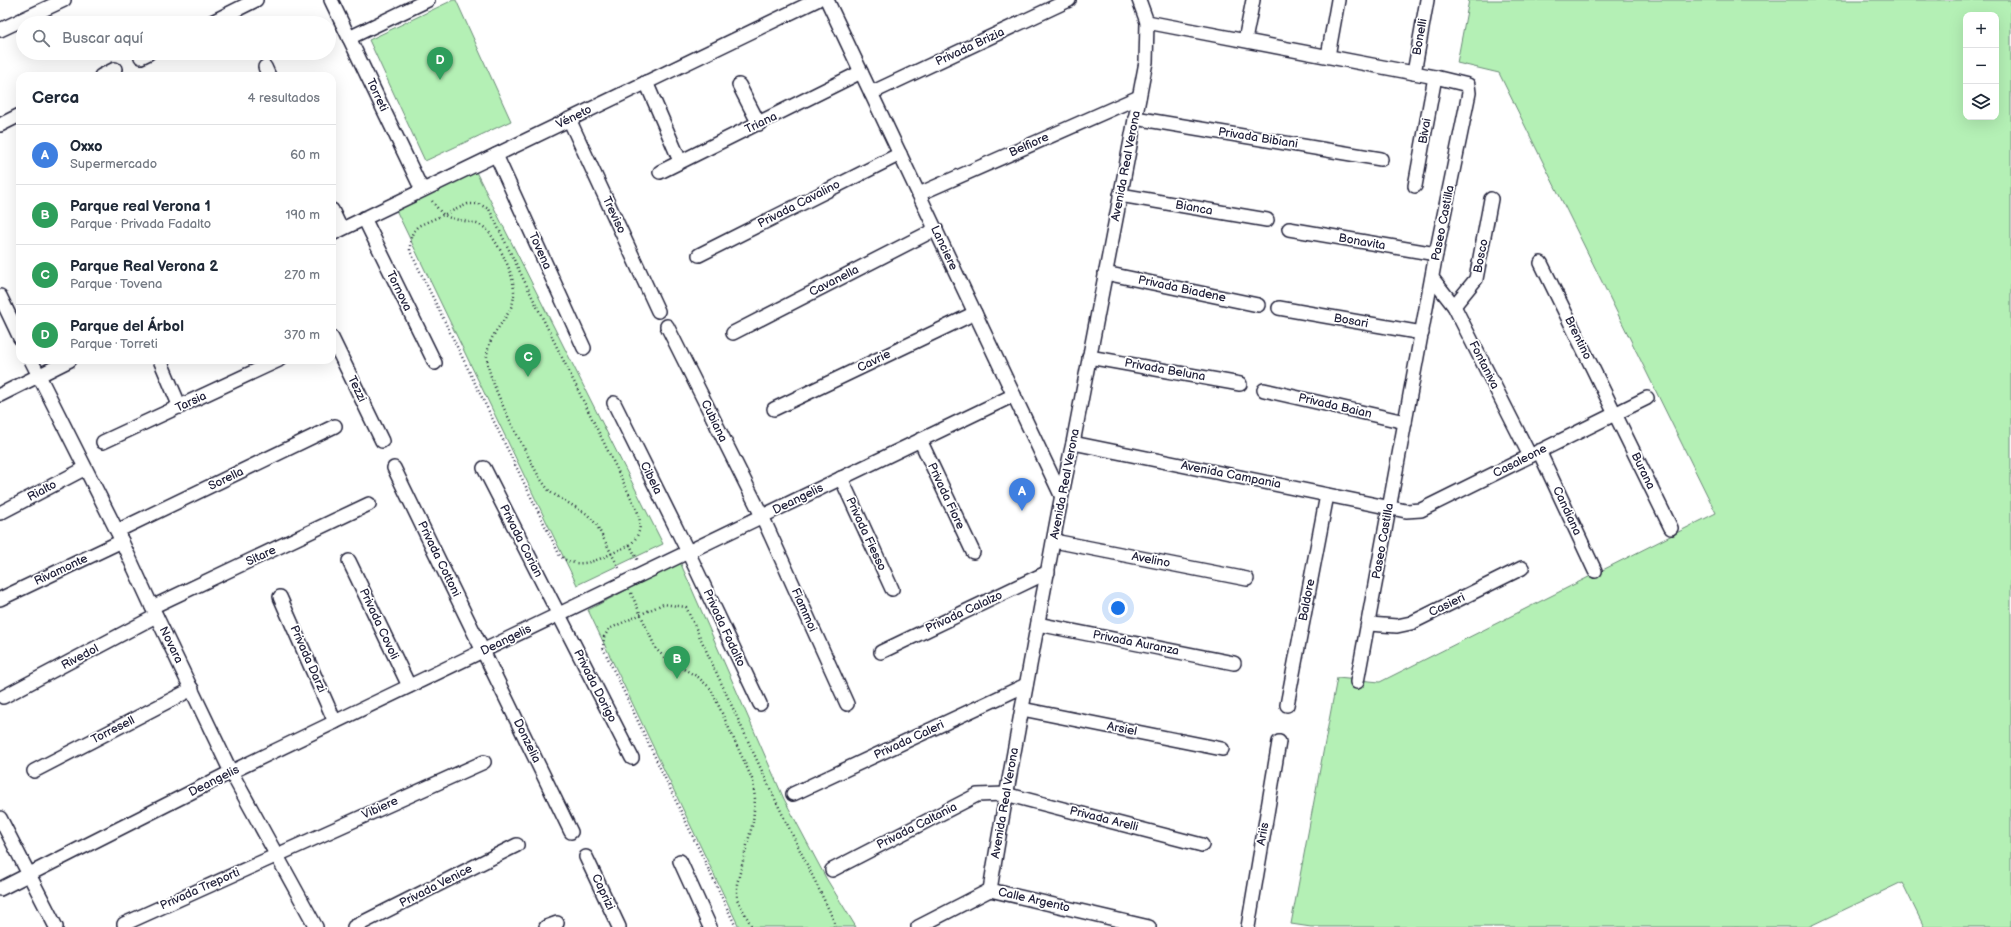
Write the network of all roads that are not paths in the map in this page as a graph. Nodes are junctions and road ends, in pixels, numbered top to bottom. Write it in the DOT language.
graph roads {
  1 [pos="64,0"];
  2 [pos="256,0"];
  3 [pos="331,0"];
  4 [pos="428,0"];
  5 [pos="817,0"];
  6 [pos="827,0"];
  7 [pos="1068,0"];
  8 [pos="1139,0"];
  9 [pos="1253,0"];
  10 [pos="1338,0"];
  11 [pos="1427,0"];
  12 [pos="30,16"];
  13 [pos="224,16"];
  14 [pos="16,22"];
  15 [pos="1147,22"];
  16 [pos="0,30"];
  17 [pos="349,38"];
  18 [pos="1245,40"];
  19 [pos="1328,56"];
  20 [pos="115,69"];
  21 [pos="109,72"];
  22 [pos="861,72"];
  23 [pos="1414,73"];
  24 [pos="1435,77"];
  25 [pos="646,82"];
  26 [pos="739,85"];
  27 [pos="871,94"];
  28 [pos="1139,97"];
  29 [pos="16,117"];
  30 [pos="1135,118"];
  31 [pos="569,119"];
  32 [pos="759,124"];
  33 [pos="0,125"];
  34 [pos="900,154"];
  35 [pos="496,155"];
  36 [pos="1381,159"];
  37 [pos="680,161"];
  38 [pos="660,172"];
  39 [pos="1415,186"];
  40 [pos="422,190"];
  41 [pos="918,194"];
  42 [pos="1120,195"];
  43 [pos="1491,199"];
  44 [pos="364,218"];
  45 [pos="1267,220"];
  46 [pos="936,230"];
  47 [pos="1288,230"];
  48 [pos="337,231"];
  49 [pos="1436,254"];
  50 [pos="699,255"];
  51 [pos="1541,263"];
  52 [pos="1105,274"];
  53 [pos="1432,278"];
  54 [pos="0,296"];
  55 [pos="1258,305"];
  56 [pos="1454,306"];
  57 [pos="1279,308"];
  58 [pos="658,311"];
  59 [pos="975,313"];
  60 [pos="667,326"];
  61 [pos="16,330"];
  62 [pos="733,333"];
  63 [pos="1422,333"];
  64 [pos="336,346"];
  65 [pos="584,348"];
  66 [pos="1089,357"];
  67 [pos="33,364"];
  68 [pos="61,364"];
  69 [pos="162,364"];
  70 [pos="260,364"];
  71 [pos="435,364"];
  72 [pos="38,375"];
  73 [pos="1240,384"];
  74 [pos="1264,390"];
  75 [pos="0,395"];
  76 [pos="1014,395"];
  77 [pos="1647,398"];
  78 [pos="614,403"];
  79 [pos="180,407"];
  80 [pos="774,409"];
  81 [pos="1615,414"];
  82 [pos="1406,422"];
  83 [pos="335,426"];
  84 [pos="920,440"];
  85 [pos="382,441"];
  86 [pos="103,442"];
  87 [pos="1073,443"];
  88 [pos="1535,454"];
  89 [pos="394,468"];
  90 [pos="484,468"];
  91 [pos="84,469"];
  92 [pos="841,478"];
  93 [pos="1061,495"];
  94 [pos="1327,495"];
  95 [pos="369,504"];
  96 [pos="1389,508"];
  97 [pos="0,513"];
  98 [pos="762,516"];
  99 [pos="1670,528"];
  100 [pos="120,536"];
  101 [pos="1054,541"];
  102 [pos="688,552"];
  103 [pos="973,552"];
  104 [pos="349,561"];
  105 [pos="1522,568"];
  106 [pos="1595,571"];
  107 [pos="1048,572"];
  108 [pos="1247,579"];
  109 [pos="892,589"];
  110 [pos="280,597"];
  111 [pos="0,599"];
  112 [pos="154,612"];
  113 [pos="558,614"];
  114 [pos="1038,624"];
  115 [pos="1369,624"];
  116 [pos="483,650"];
  117 [pos="881,652"];
  118 [pos="1234,663"];
  119 [pos="1357,682"];
  120 [pos="1026,685"];
  121 [pos="409,686"];
  122 [pos="192,689"];
  123 [pos="3,697"];
  124 [pos="760,704"];
  125 [pos="847,704"];
  126 [pos="1287,705"];
  127 [pos="1022,709"];
  128 [pos="335,722"];
  129 [pos="1279,742"];
  130 [pos="1222,749"];
  131 [pos="632,758"];
  132 [pos="484,762"];
  133 [pos="34,771"];
  134 [pos="231,772"];
  135 [pos="793,794"];
  136 [pos="1005,794"];
  137 [pos="0,818"];
  138 [pos="571,832"];
  139 [pos="517,845"];
  140 [pos="1202,845"];
  141 [pos="275,855"];
  142 [pos="586,857"];
  143 [pos="680,861"];
  144 [pos="832,870"];
  145 [pos="30,874"];
  146 [pos="0,889"];
  147 [pos="990,890"];
  148 [pos="124,924"];
  149 [pos="312,926"];
  150 [pos="56,927"];
  151 [pos="354,927"];
  152 [pos="620,927"];
  153 [pos="710,927"];
  154 [pos="918,927"];
  155 [pos="1149,927"];
  156 [pos="1248,927"];
  1 -- 12 [label="street"];
  2 -- 13 [label="street"];
  3 -- 17 [label="street, Torreti"];
  4 -- 17 [label="street"];
  5 -- 25 [label="street, Véneto"];
  6 -- 22 [label="street, Lanciere"];
  7 -- 27 [label="street, Privada Brizia"];
  8 -- 15 [label="street, Avenida Real Verona"];
  9 -- 18 [label="street"];
  10 -- 19 [label="street"];
  11 -- 23 [label="street, Bonelli"];
  14 -- 16 [label="street"];
  15 -- 18 [label="street, Paseo Castilla"];
  15 -- 28 [label="street, Avenida Real Verona"];
  17 -- 40 [label="street, Torreti"];
  18 -- 19 [label="street, Paseo Castilla"];
  19 -- 23 [label="street, Paseo Castilla"];
  20 -- 21 [label="street"];
  22 -- 27 [label="street, Lanciere"];
  22 -- 32 [label="street, Triana"];
  23 -- 24 [label="street, Paseo Castilla"];
  24 -- 39 [label="street, Bivai"];
  24 -- 49 [label="street, Paseo Castilla"];
  25 -- 31 [label="street, Véneto"];
  25 -- 37 [label="street"];
  26 -- 32 [label="street"];
  27 -- 34 [label="street, Lanciere"];
  28 -- 30 [label="street, Avenida Real Verona"];
  28 -- 41 [label="street, Belfiore"];
  29 -- 33 [label="street"];
  30 -- 36 [label="street, Privada Bibiani"];
  30 -- 42 [label="street, Avenida Real Verona"];
  31 -- 35 [label="street, Véneto"];
  31 -- 58 [label="street, Treviso"];
  32 -- 37 [label="street, Triana"];
  34 -- 41 [label="street, Lanciere"];
  34 -- 50 [label="street, Privada Cavalino"];
  35 -- 40 [label="street, Véneto"];
  35 -- 65 [label="street, Tovena"];
  37 -- 38 [label="street, Triana"];
  40 -- 44 [label="street, Véneto"];
  41 -- 46 [label="street, Lanciere"];
  42 -- 45 [label="street, Bianca"];
  42 -- 52 [label="street, Avenida Real Verona"];
  43 -- 56 [label="street, Bosco"];
  44 -- 48 [label="street, Véneto"];
  44 -- 71 [label="street, Tornova"];
  46 -- 59 [label="street, Lanciere"];
  46 -- 62 [label="street, Cavanella"];
  47 -- 49 [label="street, Bonavita"];
  49 -- 53 [label="street, Paseo Castilla"];
  51 -- 81 [label="street, Brentino"];
  52 -- 55 [label="street, Privada Biadene"];
  52 -- 66 [label="street, Avenida Real Verona"];
  53 -- 56 [label="street, Fontaniva"];
  53 -- 63 [label="street, Paseo Castilla"];
  54 -- 61 [label="street"];
  56 -- 88 [label="street, Fontaniva"];
  57 -- 63 [label="street, Bosari"];
  59 -- 76 [label="street, Lanciere"];
  59 -- 80 [label="street, Cavrie"];
  60 -- 98 [label="street, Cubiana"];
  63 -- 82 [label="street, Paseo Castilla"];
  64 -- 85 [label="street, Tezzi"];
  66 -- 73 [label="street, Privada Beluna"];
  66 -- 87 [label="street, Avenida Real Verona"];
  67 -- 72 [label="street, Novara"];
  68 -- 72 [label="street"];
  69 -- 79 [label="street"];
  70 -- 79 [label="street, Tarsia"];
  72 -- 75 [label="street"];
  72 -- 91 [label="street, Novara"];
  74 -- 82 [label="street, Privada Baian"];
  76 -- 84 [label="street, Deangelis"];
  76 -- 93 [label="street, Lanciere"];
  77 -- 81 [label="street, Casaleone"];
  78 -- 102 [label="street, Cibela"];
  79 -- 86 [label="street, Tarsia"];
  81 -- 88 [label="street, Casaleone"];
  81 -- 99 [label="street, Burana"];
  82 -- 96 [label="street, Paseo Castilla"];
  83 -- 100 [label="street, Sorella"];
  84 -- 92 [label="street, Deangelis"];
  84 -- 103 [label="street, Privada Fiore"];
  87 -- 93 [label="street, Avenida Real Verona"];
  87 -- 94 [label="street, Avenida Campania"];
  88 -- 96 [label="street, Casaleone"];
  88 -- 106 [label="street, Candiana"];
  89 -- 116 [label="street, Privada Cottoni"];
  90 -- 113 [label="street, Privada Corian"];
  91 -- 97 [label="street, Rialto"];
  91 -- 100 [label="street, Novara"];
  92 -- 98 [label="street, Deangelis"];
  92 -- 109 [label="street, Privada Fiesso"];
  93 -- 101 [label="street, Avenida Real Verona"];
  94 -- 96 [label="street, Avenida Campania"];
  94 -- 126 [label="street, Baldore"];
  95 -- 112 [label="street, Sitare"];
  96 -- 115 [label="street, Paseo Castilla"];
  98 -- 102 [label="street, Deangelis"];
  98 -- 125 [label="street, Fiammoi"];
  100 -- 111 [label="street, Rivamonte"];
  100 -- 112 [label="street, Novara"];
  101 -- 107 [label="street, Avenida Real Verona"];
  101 -- 108 [label="street, Avelino"];
  102 -- 113 [label="street, Deangelis"];
  102 -- 124 [label="street, Privada Fadalto"];
  104 -- 121 [label="street, Privada Covoli"];
  105 -- 115 [label="street, Casieri"];
  107 -- 114 [label="street, Avenida Real Verona"];
  107 -- 117 [label="street, Privada Calalzo"];
  110 -- 128 [label="street, Privada Darzi"];
  112 -- 122 [label="street, Novara"];
  112 -- 123 [label="street, Rivedol"];
  113 -- 116 [label="street, Deangelis"];
  113 -- 131 [label="street, Privada Dorigo"];
  114 -- 118 [label="street, Privada Auranza"];
  114 -- 120 [label="street, Avenida Real Verona"];
  115 -- 119 [label="street, Paseo Castilla"];
  116 -- 121 [label="street, Deangelis"];
  116 -- 138 [label="street, Donzelia"];
  120 -- 127 [label="street, Avenida Real Verona"];
  120 -- 135 [label="street, Privada Caleri"];
  121 -- 128 [label="street, Deangelis"];
  122 -- 133 [label="street, Torresell"];
  122 -- 134 [label="street, Novara"];
  127 -- 130 [label="street, Arsiel"];
  127 -- 136 [label="street, Avenida Real Verona"];
  128 -- 134 [label="street, Deangelis"];
  129 -- 156 [label="street, Ariis"];
  132 -- 141 [label="street, Vibiere"];
  134 -- 141 [label="street, Novara"];
  134 -- 145 [label="street, Deangelis"];
  136 -- 140 [label="street, Privada Arelli"];
  136 -- 144 [label="street, Privada Caltania"];
  136 -- 147 [label="street, Avenida Real Verona"];
  137 -- 145 [label="street"];
  139 -- 151 [label="street, Privada Venice"];
  141 -- 148 [label="street, Privada Treporti"];
  141 -- 149 [label="street, Novara"];
  142 -- 152 [label="street, Caprizi"];
  143 -- 153 [label="street"];
  145 -- 146 [label="street, Deangelis"];
  145 -- 150 [label="street"];
  147 -- 154 [label="street"];
  147 -- 155 [label="street, Calle Argento"];
}
